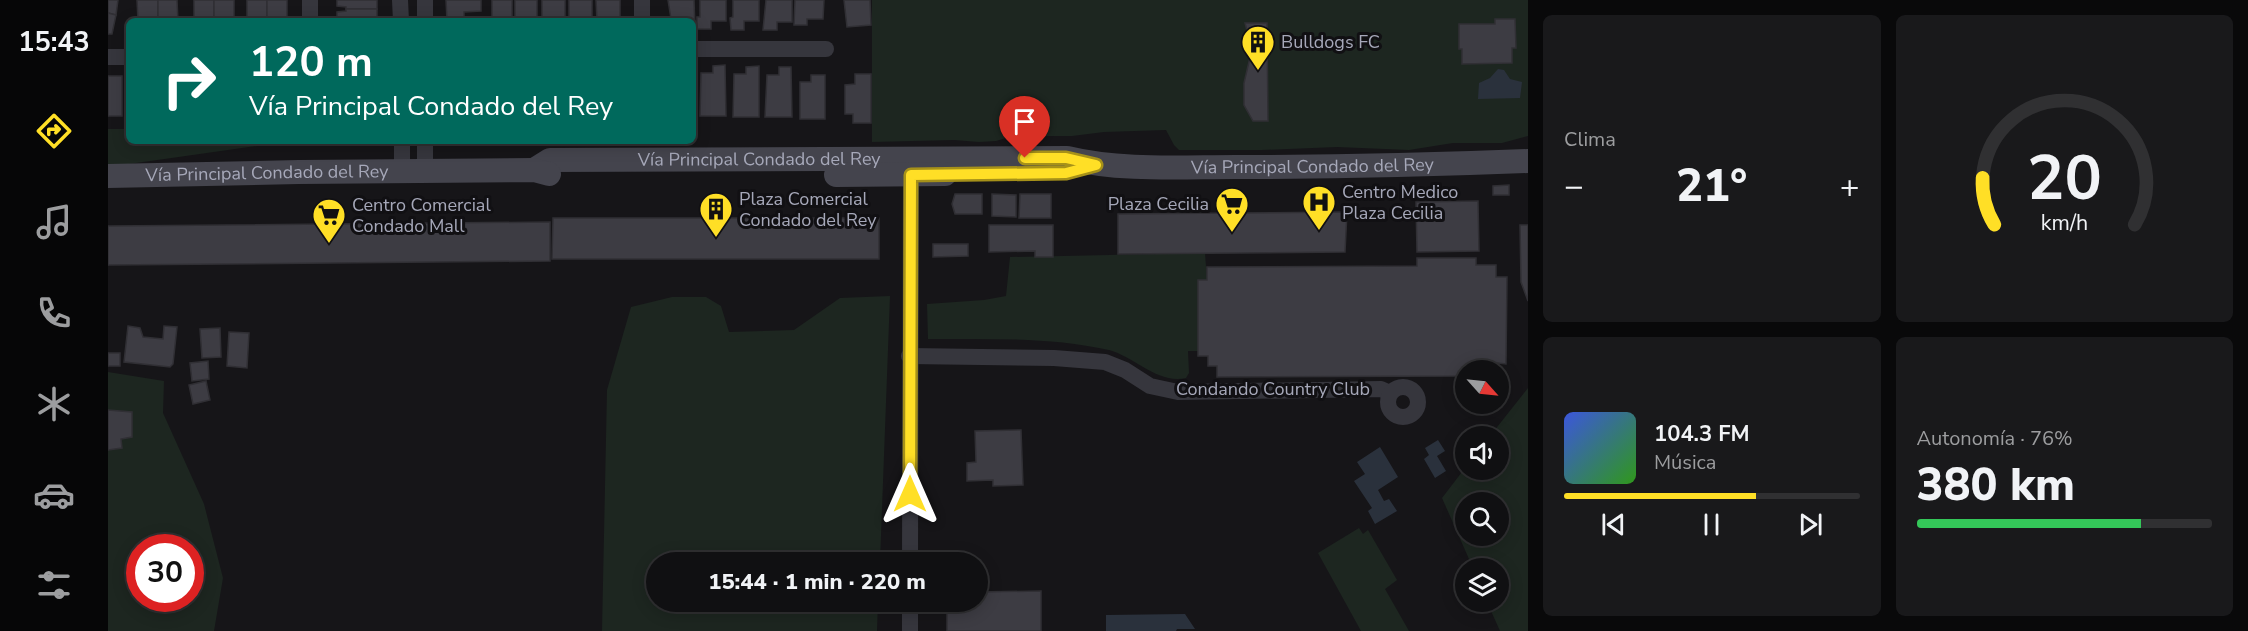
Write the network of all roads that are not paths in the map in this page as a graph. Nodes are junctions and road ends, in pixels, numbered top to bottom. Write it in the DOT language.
graph roads {
  1 [pos="310,0"];
  2 [pos="400,0"];
  3 [pos="425,0"];
  4 [pos="642,0"];
  5 [pos="310,18"];
  6 [pos="401,18"];
  7 [pos="425,18"];
  8 [pos="642,18"];
  9 [pos="696,49"];
  10 [pos="826,49"];
  11 [pos="108,57"];
  12 [pos="126,57"];
  13 [pos="403,144"];
  14 [pos="424,144"];
  15 [pos="1528,161"];
  16 [pos="912,164"];
  17 [pos="414,171"];
  18 [pos="108,176"];
  19 [pos="909,356"];
  20 [pos="1390,393"];
  21 [pos="910,552"];
  22 [pos="910,612"];
  23 [pos="910,631"];
  1 -- 5 [label="street"];
  2 -- 6 [label="street"];
  3 -- 7 [label="street"];
  4 -- 8 [label="street"];
  9 -- 10 [label="street"];
  11 -- 12 [label="street"];
  13 -- 17 [label="street"];
  14 -- 17 [label="street"];
  15 -- 16 [label="street, Vía Principal Condado del Rey"];
  16 -- 17 [label="street, Vía Principal Condado del Rey"];
  16 -- 19 [label="street"];
  17 -- 18 [label="street, Vía Principal Condado del Rey"];
  19 -- 20 [label="street, Condando Country Club"];
  19 -- 21 [label="street"];
  22 -- 23 [label="street"];
}
